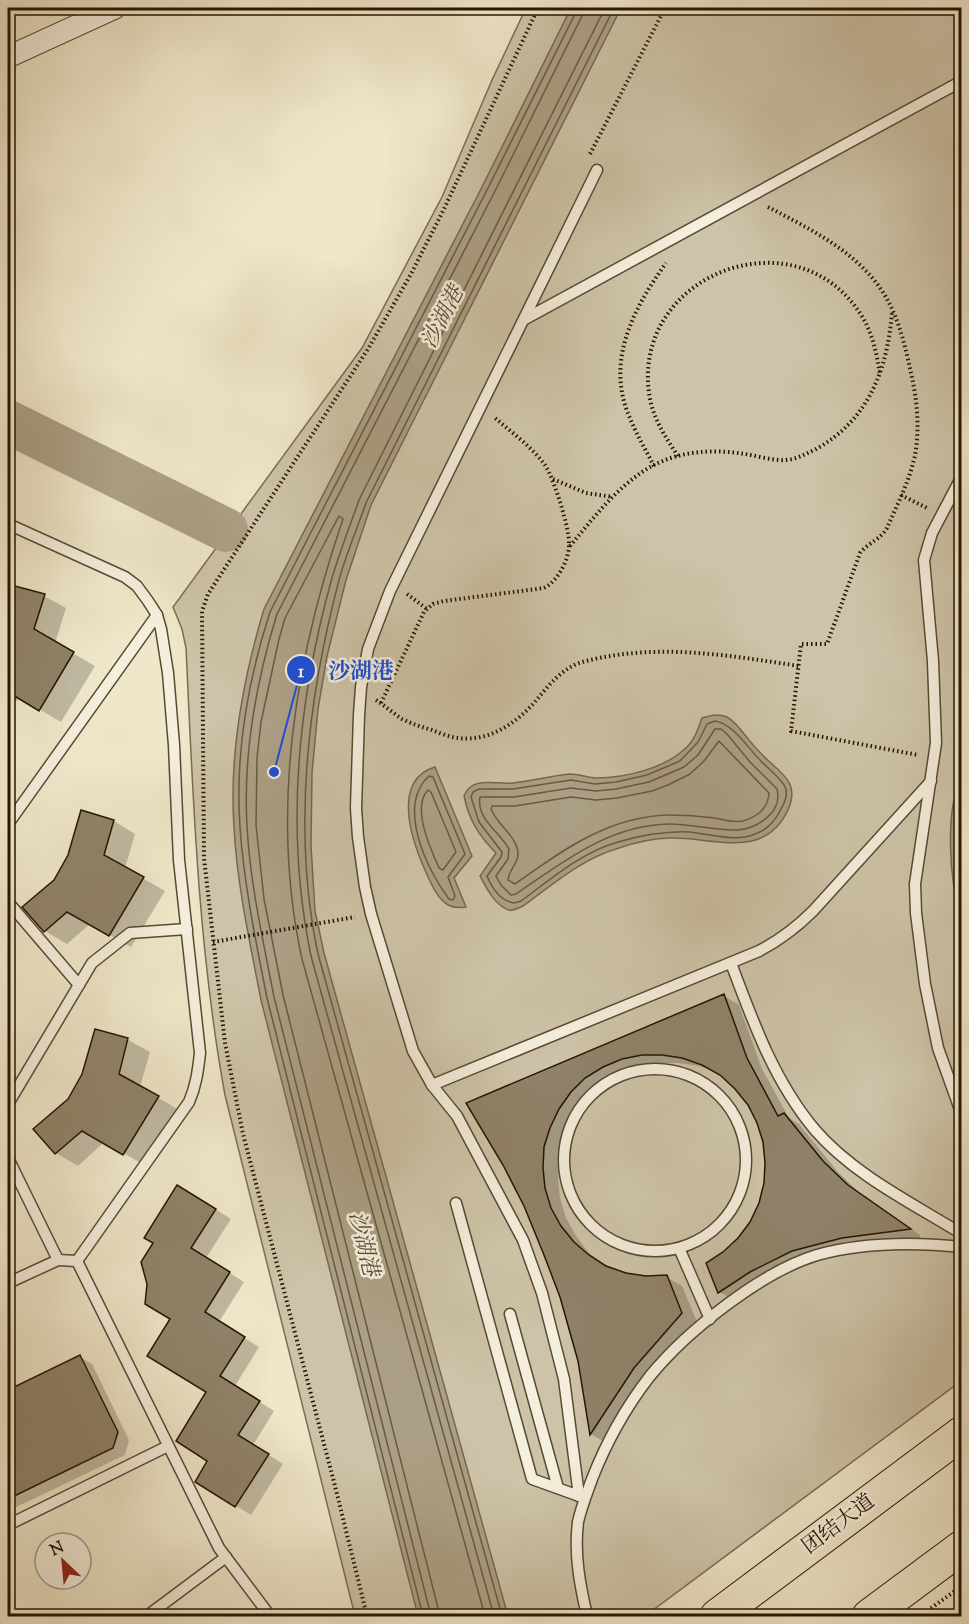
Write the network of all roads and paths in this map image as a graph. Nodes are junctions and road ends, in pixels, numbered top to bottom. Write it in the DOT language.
graph roads {
  1 [pos="115,8"];
  2 [pos="538,8"];
  3 [pos="665,8"];
  4 [pos="8,57"];
  5 [pos="962,81"];
  6 [pos="597,170"];
  7 [pos="768,207"];
  8 [pos="688,230"];
  9 [pos="892,309"];
  10 [pos="524,319"];
  11 [pos="880,375"];
  12 [pos="482,405"];
  13 [pos="678,456"];
  14 [pos="654,466"];
  15 [pos="962,476"];
  16 [pos="552,479"];
  17 [pos="900,495"];
  18 [pos="613,497"];
  19 [pos="940,514"];
  20 [pos="8,524"];
  21 [pos="570,546"];
  22 [pos="394,585"];
  23 [pos="427,609"];
  24 [pos="157,615"];
  25 [pos="798,666"];
  26 [pos="361,689"];
  27 [pos="381,703"];
  28 [pos="935,758"];
  29 [pos="932,780"];
  30 [pos="8,824"];
  31 [pos="8,902"];
  32 [pos="337,920"];
  33 [pos="187,929"];
  34 [pos="213,942"];
  35 [pos="731,963"];
  36 [pos="79,985"];
  37 [pos="432,1085"];
  38 [pos="8,1104"];
  39 [pos="962,1115"];
  40 [pos="8,1158"];
  41 [pos="456,1203"];
  42 [pos="962,1234"];
  43 [pos="962,1247"];
  44 [pos="679,1248"];
  45 [pos="58,1260"];
  46 [pos="77,1261"];
  47 [pos="8,1283"];
  48 [pos="510,1314"];
  49 [pos="710,1319"];
  50 [pos="962,1433"];
  51 [pos="168,1446"];
  52 [pos="558,1488"];
  53 [pos="582,1497"];
  54 [pos="8,1525"];
  55 [pos="962,1547"];
  56 [pos="226,1557"];
  57 [pos="962,1586"];
  58 [pos="147,1617"];
  59 [pos="270,1617"];
  60 [pos="367,1617"];
  61 [pos="587,1617"];
  62 [pos="717,1617"];
  63 [pos="869,1617"];
  64 [pos="920,1617"];
  1 -- 4 [label="street"];
  2 -- 34 [label="path"];
  3 -- 6 [label="path"];
  5 -- 8 [label="lane"];
  6 -- 10 [label="lane"];
  7 -- 9 [label="path"];
  8 -- 10 [label="lane"];
  8 -- 14 [label="path"];
  9 -- 11 [label="path"];
  9 -- 17 [label="path"];
  10 -- 12 [label="lane"];
  11 -- 13 [label="path"];
  11 -- 13 [label="path"];
  12 -- 16 [label="path"];
  12 -- 22 [label="lane"];
  13 -- 14 [label="path"];
  14 -- 18 [label="path"];
  15 -- 19 [label="lane"];
  16 -- 18 [label="path"];
  16 -- 21 [label="path"];
  17 -- 19 [label="path"];
  17 -- 25 [label="path"];
  18 -- 21 [label="path"];
  19 -- 28 [label="lane"];
  20 -- 24 [label="lane"];
  21 -- 23 [label="path"];
  22 -- 23 [label="path"];
  22 -- 26 [label="lane"];
  23 -- 27 [label="path"];
  24 -- 30 [label="lane"];
  24 -- 33 [label="lane"];
  25 -- 27 [label="path"];
  25 -- 28 [label="path"];
  26 -- 27 [label="path"];
  26 -- 37 [label="lane"];
  28 -- 29 [label="lane"];
  29 -- 35 [label="lane"];
  29 -- 39 [label="lane"];
  31 -- 36 [label="lane"];
  32 -- 34 [label="path"];
  33 -- 36 [label="lane"];
  33 -- 46 [label="lane"];
  34 -- 60 [label="path"];
  35 -- 37 [label="lane"];
  35 -- 42 [label="lane"];
  36 -- 38 [label="lane"];
  37 -- 53 [label="lane"];
  40 -- 45 [label="lane"];
  41 -- 52 [label="lane"];
  43 -- 49 [label="lane"];
  44 -- 44 [label="lane"];
  44 -- 49 [label="lane"];
  45 -- 46 [label="lane"];
  45 -- 47 [label="lane"];
  46 -- 51 [label="lane"];
  48 -- 52 [label="lane"];
  49 -- 53 [label="lane"];
  50 -- 62 [label="main road, 团结大道"];
  51 -- 54 [label="lane"];
  51 -- 56 [label="lane"];
  52 -- 53 [label="lane"];
  53 -- 61 [label="lane"];
  55 -- 63 [label="main road"];
  56 -- 58 [label="lane"];
  56 -- 59 [label="lane"];
  57 -- 64 [label="path"];
}
